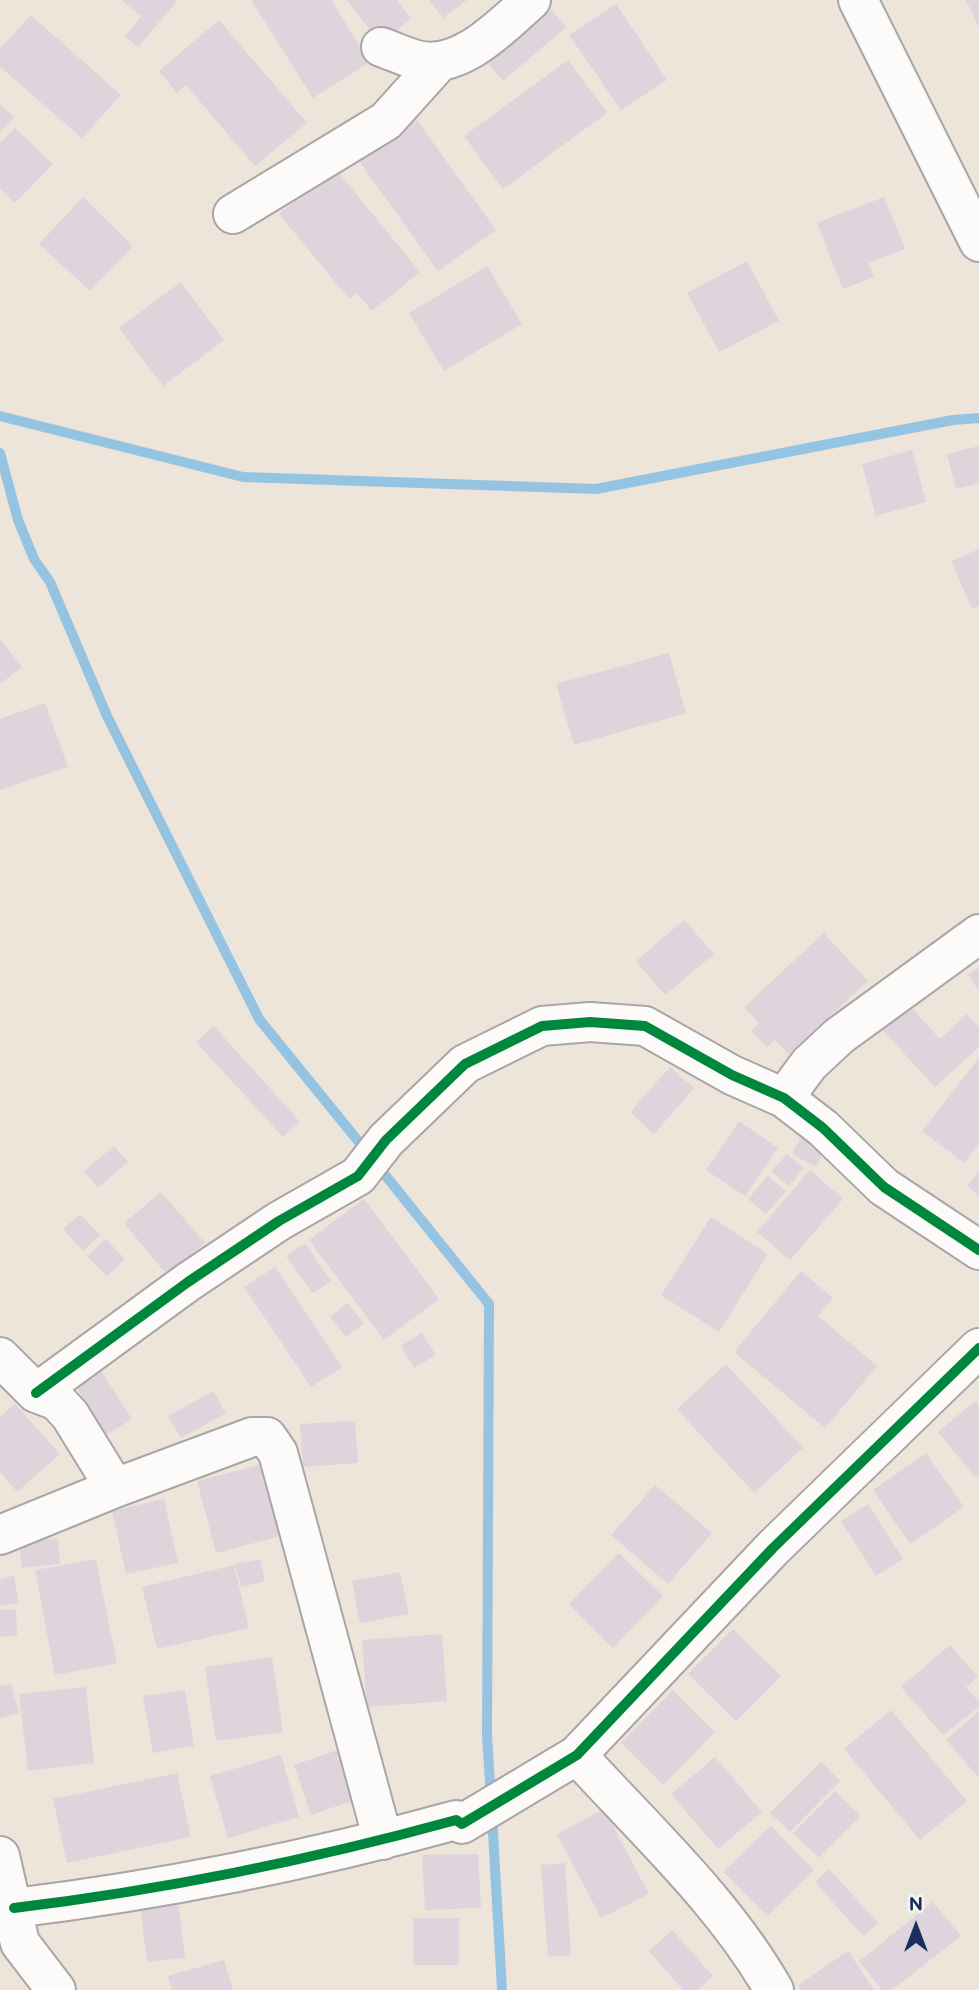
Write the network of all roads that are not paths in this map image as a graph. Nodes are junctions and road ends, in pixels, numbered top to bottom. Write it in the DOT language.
graph roads {
  1 [pos="531,0"];
  2 [pos="858,0"];
  3 [pos="381,47"];
  4 [pos="440,61"];
  5 [pos="233,214"];
  6 [pos="979,242"];
  7 [pos="979,934"];
  8 [pos="784,1098"];
  9 [pos="979,1250"];
  10 [pos="979,1348"];
  11 [pos="0,1357"];
  12 [pos="36,1393"];
  13 [pos="115,1488"];
  14 [pos="0,1535"];
  15 [pos="577,1755"];
  16 [pos="383,1840"];
  17 [pos="0,1856"];
  18 [pos="14,1908"];
  19 [pos="56,1990"];
  20 [pos="774,1990"];
  1 -- 4 [label="street"];
  2 -- 6 [label="street"];
  3 -- 4 [label="street"];
  4 -- 5 [label="street"];
  7 -- 8 [label="street"];
  8 -- 9 [label="street"];
  8 -- 12 [label="street"];
  10 -- 15 [label="street"];
  11 -- 12 [label="street"];
  12 -- 13 [label="street"];
  13 -- 14 [label="street"];
  13 -- 16 [label="street"];
  15 -- 16 [label="street"];
  15 -- 20 [label="street"];
  16 -- 18 [label="street"];
  17 -- 18 [label="street"];
  18 -- 19 [label="street"];
}
